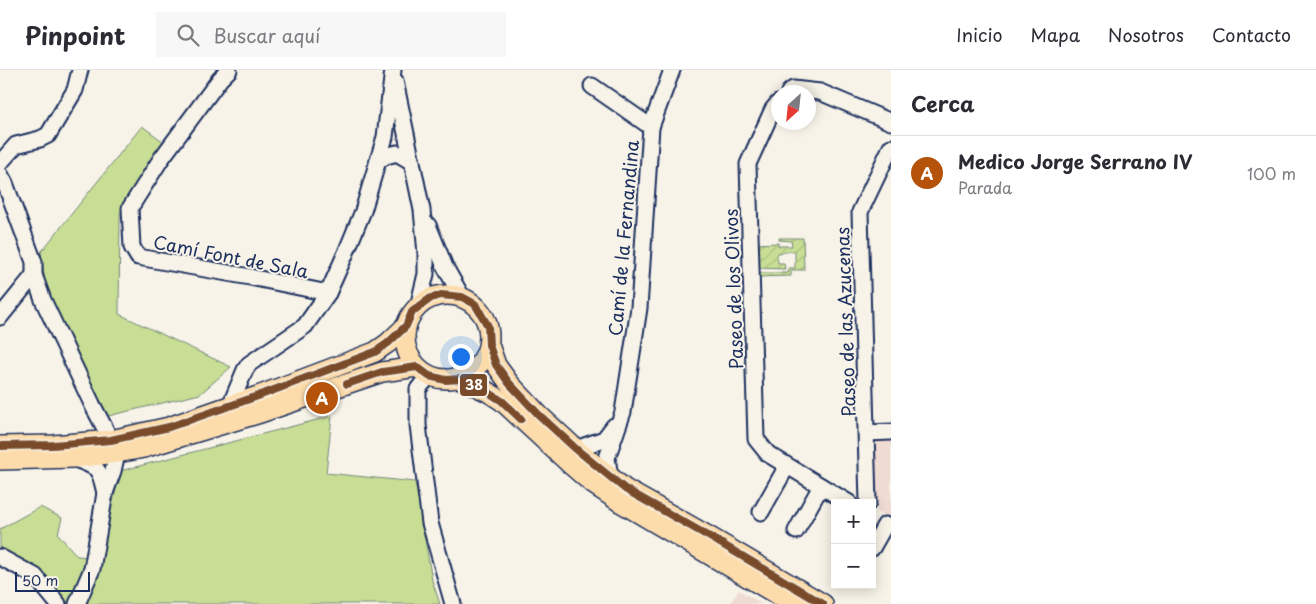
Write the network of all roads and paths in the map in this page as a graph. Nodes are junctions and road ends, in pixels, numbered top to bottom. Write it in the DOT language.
graph roads {
  1 [pos="80,70"];
  2 [pos="229,70"];
  3 [pos="392,70"];
  4 [pos="672,70"];
  5 [pos="592,86"];
  6 [pos="816,92"];
  7 [pos="771,113"];
  8 [pos="891,122"];
  9 [pos="651,127"];
  10 [pos="891,147"];
  11 [pos="0,162"];
  12 [pos="378,162"];
  13 [pos="412,162"];
  14 [pos="0,174"];
  15 [pos="422,210"];
  16 [pos="34,268"];
  17 [pos="328,293"];
  18 [pos="462,297"];
  19 [pos="418,307"];
  20 [pos="0,317"];
  21 [pos="406,326"];
  22 [pos="489,345"];
  23 [pos="245,370"];
  24 [pos="423,372"];
  25 [pos="461,379"];
  26 [pos="258,396"];
  27 [pos="230,406"];
  28 [pos="623,412"];
  29 [pos="891,432"];
  30 [pos="867,433"];
  31 [pos="0,446"];
  32 [pos="114,446"];
  33 [pos="576,449"];
  34 [pos="74,458"];
  35 [pos="0,460"];
  36 [pos="787,466"];
  37 [pos="610,477"];
  38 [pos="821,486"];
  39 [pos="105,493"];
  40 [pos="842,499"];
  41 [pos="868,499"];
  42 [pos="761,512"];
  43 [pos="883,523"];
  44 [pos="796,531"];
  45 [pos="874,544"];
  46 [pos="0,556"];
  47 [pos="58,604"];
  48 [pos="77,604"];
  49 [pos="453,604"];
  50 [pos="793,604"];
  51 [pos="823,604"];
  1 -- 11 [label="street"];
  2 -- 17 [label="street, Camí Font de Sala"];
  3 -- 12 [label="street"];
  3 -- 13 [label="street"];
  4 -- 9 [label="street, Camí de la Fernandina"];
  5 -- 9 [label="street"];
  6 -- 8 [label="street"];
  7 -- 36 [label="street, Paseo de los Olivos"];
  9 -- 28 [label="street, Camí de la Fernandina"];
  10 -- 30 [label="street, Paseo de las Azucenas"];
  12 -- 13 [label="street"];
  12 -- 17 [label="street"];
  13 -- 15 [label="street"];
  14 -- 16 [label="street"];
  15 -- 18 [label="street"];
  15 -- 19 [label="street"];
  16 -- 20 [label="street"];
  16 -- 32 [label="street"];
  17 -- 23 [label="street"];
  18 -- 19 [label="main road"];
  18 -- 22 [label="main road"];
  19 -- 21 [label="main road"];
  21 -- 24 [label="main road"];
  21 -- 26 [label="main road"];
  22 -- 25 [label="main road"];
  22 -- 33 [label="main road"];
  23 -- 26 [label="street"];
  23 -- 27 [label="street"];
  24 -- 25 [label="main road"];
  24 -- 32 [label="main road"];
  24 -- 49 [label="street"];
  25 -- 50 [label="main road"];
  26 -- 27 [label="main road"];
  27 -- 32 [label="main road"];
  28 -- 33 [label="street"];
  28 -- 37 [label="street, Camí de la Fernandina"];
  29 -- 30 [label="street"];
  30 -- 41 [label="street, Paseo de las Azucenas"];
  31 -- 32 [label="main road"];
  32 -- 34 [label="main road"];
  32 -- 39 [label="street"];
  33 -- 37 [label="main road"];
  34 -- 35 [label="main road"];
  34 -- 39 [label="street"];
  36 -- 38 [label="street, Paseo de los Olivos"];
  36 -- 42 [label="street"];
  37 -- 51 [label="main road"];
  38 -- 40 [label="street, Paseo de los Olivos"];
  38 -- 44 [label="street"];
  39 -- 48 [label="street"];
  43 -- 45 [label="street"];
  46 -- 47 [label="street"];
}
